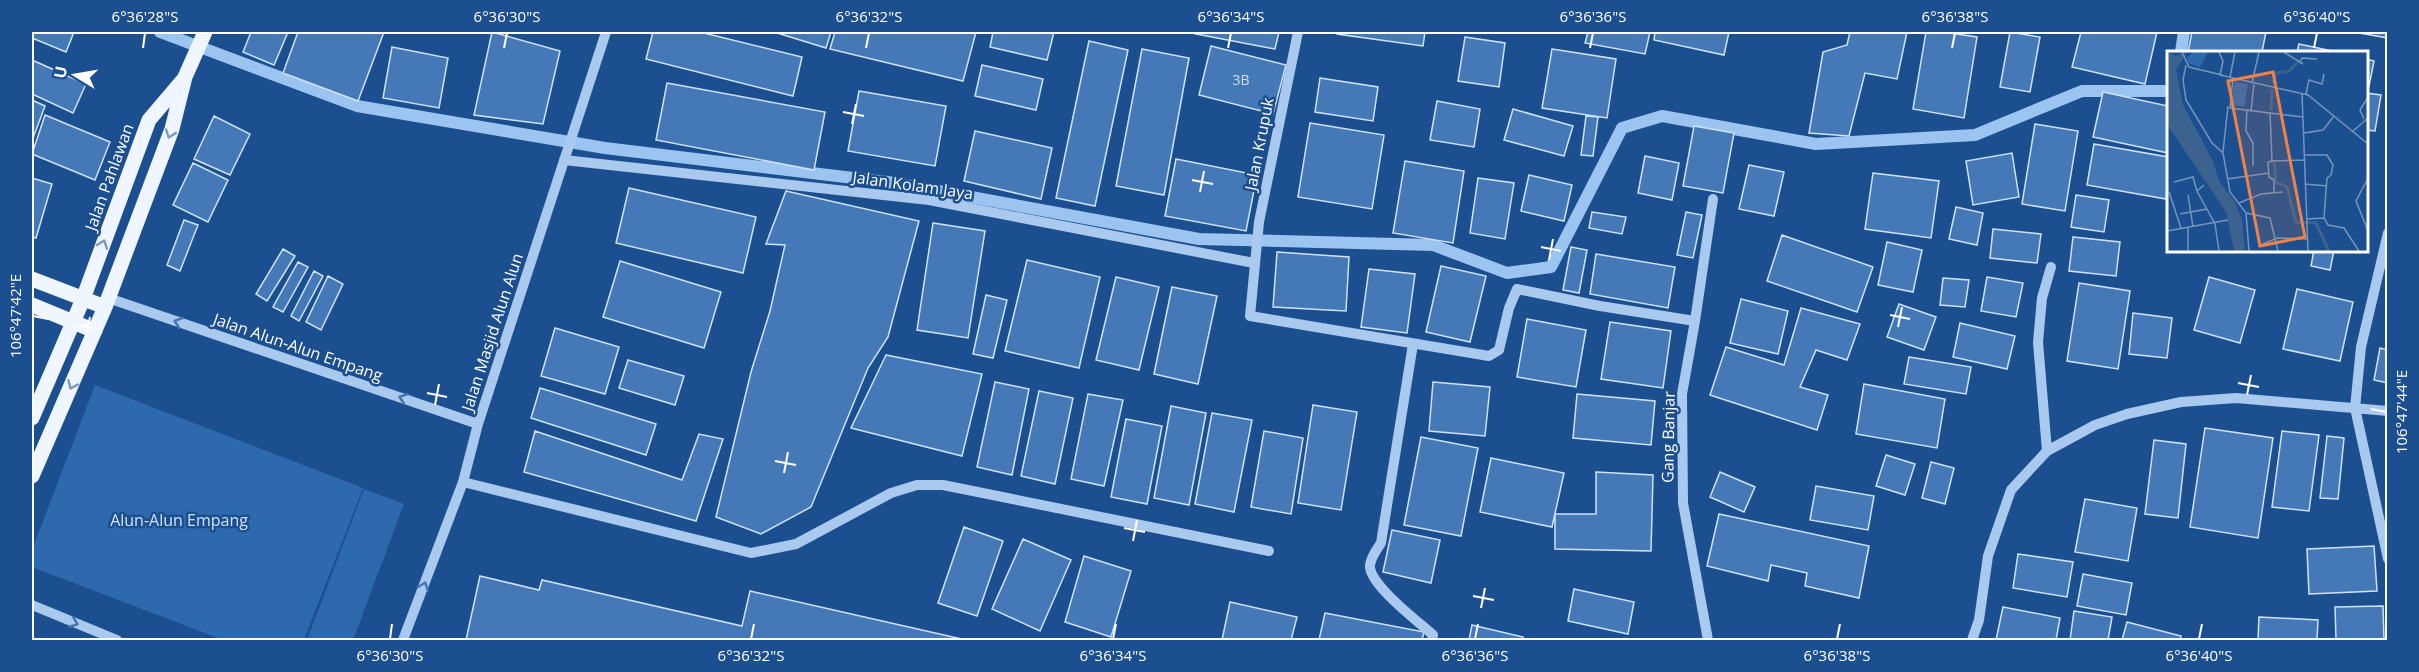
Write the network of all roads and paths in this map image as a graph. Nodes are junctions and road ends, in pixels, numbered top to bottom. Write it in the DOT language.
graph roads {
  1 [pos="606,32"];
  2 [pos="1298,32"];
  3 [pos="205,33"];
  4 [pos="188,71"];
  5 [pos="565,155"];
  6 [pos="1713,199"];
  7 [pos="2388,233"];
  8 [pos="1254,263"];
  9 [pos="2051,267"];
  10 [pos="32,279"];
  11 [pos="83,299"];
  12 [pos="107,303"];
  13 [pos="32,304"];
  14 [pos="1695,321"];
  15 [pos="72,322"];
  16 [pos="95,331"];
  17 [pos="1413,344"];
  18 [pos="2355,408"];
  19 [pos="2388,411"];
  20 [pos="32,418"];
  21 [pos="478,424"];
  22 [pos="2047,451"];
  23 [pos="32,476"];
  24 [pos="464,482"];
  25 [pos="1269,551"];
  26 [pos="2388,559"];
  27 [pos="32,605"];
  28 [pos="117,640"];
  29 [pos="404,640"];
  30 [pos="1432,640"];
  31 [pos="1708,640"];
  32 [pos="1972,640"];
  1 -- 5 [label="street, Jalan Masjid Alun Alun"];
  2 -- 8 [label="street, Jalan Krupuk"];
  3 -- 4 [label="main road, Jalan Pahlawan"];
  11 -- 4 [label="main road, Jalan Pahlawan, one-way"];
  4 -- 12 [label="main road, Jalan Pahlawan, one-way"];
  5 -- 8 [label="street, Jalan Kolam Jaya"];
  5 -- 21 [label="street, Jalan Masjid Alun Alun"];
  6 -- 14 [label="street, Gang Banjar"];
  7 -- 18 [label="street"];
  8 -- 17 [label="street, Jalan Krupuk"];
  9 -- 22 [label="street"];
  10 -- 11 [label="main road"];
  11 -- 12 [label="main road"];
  11 -- 15 [label="main road, Jalan Pahlawan"];
  12 -- 16 [label="main road, Jalan Pahlawan"];
  21 -- 12 [label="street, Jalan Alun-Alun Empang, one-way"];
  13 -- 15 [label="main road"];
  14 -- 17 [label="street"];
  14 -- 31 [label="street, Gang Banjar"];
  15 -- 16 [label="main road"];
  15 -- 20 [label="main road, Jalan Pahlawan"];
  16 -- 23 [label="main road, Jalan Pahlawan, one-way"];
  17 -- 30 [label="street"];
  18 -- 19 [label="street"];
  18 -- 22 [label="street"];
  18 -- 26 [label="street"];
  21 -- 24 [label="street, Jalan Masjid Alun Alun"];
  22 -- 32 [label="street"];
  24 -- 25 [label="street"];
  29 -- 24 [label="street, Jalan Masjid Alun Alun, one-way"];
  27 -- 28 [label="street, one-way"];
}
